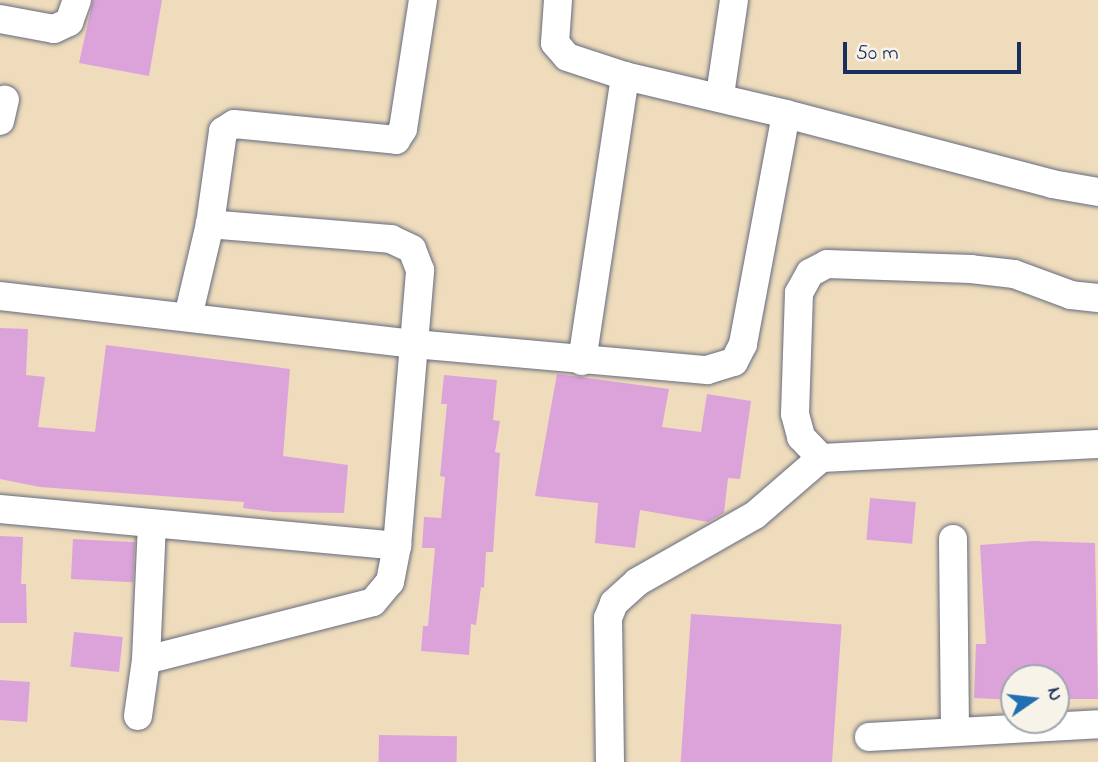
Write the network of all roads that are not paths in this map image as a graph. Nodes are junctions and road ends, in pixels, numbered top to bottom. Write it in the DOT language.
graph roads {
  1 [pos="77,0"];
  2 [pos="423,0"];
  3 [pos="558,0"];
  4 [pos="734,0"];
  5 [pos="0,19"];
  6 [pos="625,76"];
  7 [pos="720,95"];
  8 [pos="786,114"];
  9 [pos="1098,192"];
  10 [pos="209,224"];
  11 [pos="0,296"];
  12 [pos="1098,298"];
  13 [pos="188,317"];
  14 [pos="414,344"];
  15 [pos="582,360"];
  16 [pos="1098,444"];
  17 [pos="821,458"];
  18 [pos="0,509"];
  19 [pos="152,524"];
  20 [pos="953,539"];
  21 [pos="397,546"];
  22 [pos="146,660"];
  23 [pos="138,716"];
  24 [pos="1098,724"];
  25 [pos="955,730"];
  26 [pos="869,737"];
  27 [pos="610,762"];
  1 -- 5 [label="street"];
  2 -- 10 [label="street"];
  3 -- 6 [label="street"];
  4 -- 7 [label="street"];
  6 -- 7 [label="street"];
  6 -- 15 [label="street"];
  7 -- 8 [label="street"];
  8 -- 9 [label="street"];
  8 -- 15 [label="street"];
  10 -- 13 [label="street"];
  10 -- 14 [label="street"];
  11 -- 13 [label="street"];
  12 -- 17 [label="street"];
  13 -- 14 [label="street"];
  14 -- 15 [label="street"];
  14 -- 21 [label="street"];
  16 -- 17 [label="street"];
  17 -- 27 [label="street"];
  18 -- 19 [label="street"];
  19 -- 21 [label="street"];
  19 -- 22 [label="street"];
  20 -- 25 [label="street"];
  21 -- 22 [label="street"];
  22 -- 23 [label="street"];
  24 -- 25 [label="street"];
  25 -- 26 [label="street"];
}
